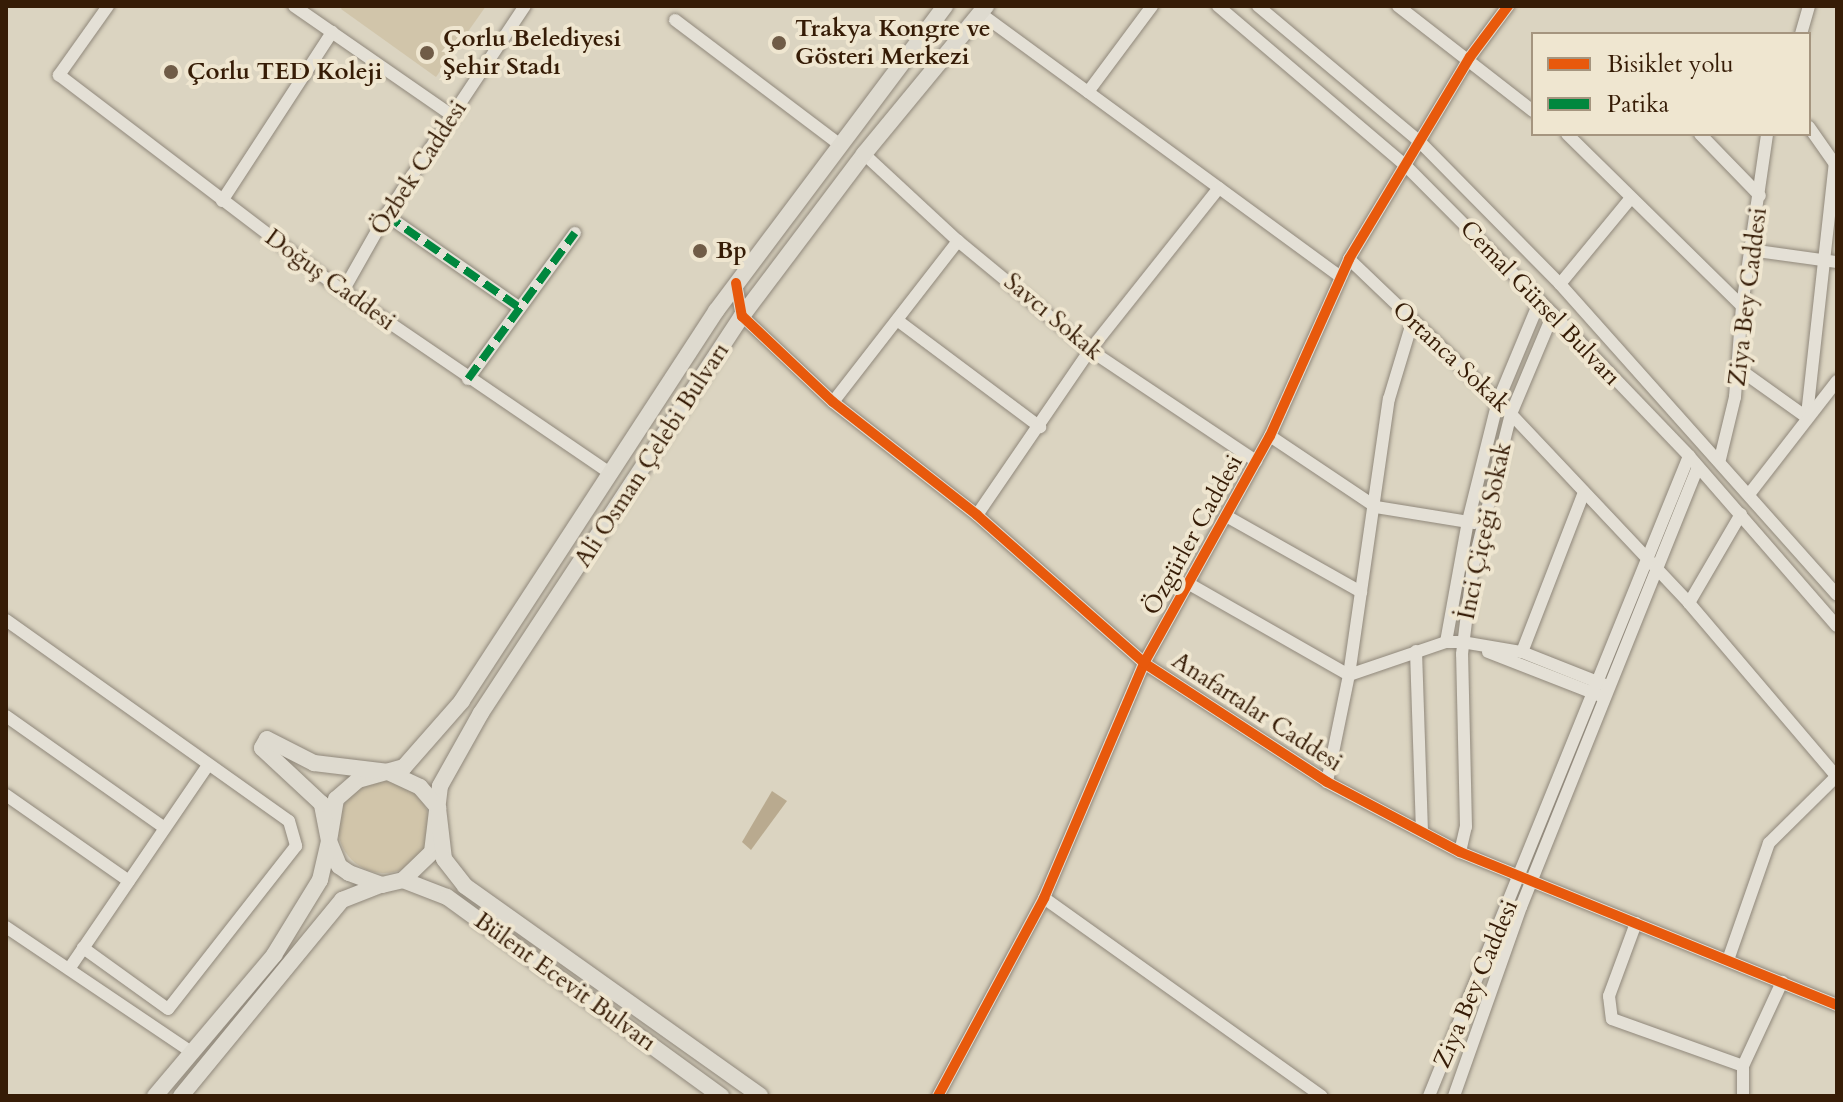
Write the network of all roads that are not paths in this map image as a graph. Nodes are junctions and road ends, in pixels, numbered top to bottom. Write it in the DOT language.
graph roads {
  1 [pos="108,6"];
  2 [pos="294,6"];
  3 [pos="525,6"];
  4 [pos="945,6"];
  5 [pos="1152,6"];
  6 [pos="1218,6"];
  7 [pos="1258,6"];
  8 [pos="1398,6"];
  9 [pos="1508,6"];
  10 [pos="1809,6"];
  11 [pos="983,10"];
  12 [pos="675,20"];
  13 [pos="332,32"];
  14 [pos="1802,32"];
  15 [pos="1467,61"];
  16 [pos="1088,92"];
  17 [pos="1531,109"];
  18 [pos="453,116"];
  19 [pos="1811,130"];
  20 [pos="1575,136"];
  21 [pos="1702,136"];
  22 [pos="1767,136"];
  23 [pos="1419,141"];
  24 [pos="839,144"];
  25 [pos="864,154"];
  26 [pos="1405,165"];
  27 [pos="1836,165"];
  28 [pos="1219,188"];
  29 [pos="1760,196"];
  30 [pos="1630,199"];
  31 [pos="222,201"];
  32 [pos="386,215"];
  33 [pos="575,233"];
  34 [pos="958,241"];
  35 [pos="1750,250"];
  36 [pos="1349,259"];
  37 [pos="1823,261"];
  38 [pos="1837,262"];
  39 [pos="1341,277"];
  40 [pos="736,283"];
  41 [pos="1560,284"];
  42 [pos="343,291"];
  43 [pos="1540,300"];
  44 [pos="1742,306"];
  45 [pos="520,308"];
  46 [pos="1553,314"];
  47 [pos="742,316"];
  48 [pos="897,320"];
  49 [pos="1412,323"];
  50 [pos="1090,350"];
  51 [pos="1739,369"];
  52 [pos="468,379"];
  53 [pos="1834,390"];
  54 [pos="1498,401"];
  55 [pos="833,402"];
  56 [pos="1511,414"];
  57 [pos="1807,416"];
  58 [pos="1040,427"];
  59 [pos="1270,436"];
  60 [pos="1689,456"];
  61 [pos="1720,459"];
  62 [pos="1256,461"];
  63 [pos="1698,467"];
  64 [pos="611,474"];
  65 [pos="1750,493"];
  66 [pos="1583,495"];
  67 [pos="1376,507"];
  68 [pos="1741,514"];
  69 [pos="977,515"];
  70 [pos="1228,517"];
  71 [pos="1468,521"];
  72 [pos="1481,524"];
  73 [pos="1654,566"];
  74 [pos="1191,585"];
  75 [pos="1361,592"];
  76 [pos="1837,595"];
  77 [pos="1689,603"];
  78 [pos="6,620"];
  79 [pos="1837,626"];
  80 [pos="1446,642"];
  81 [pos="1462,642"];
  82 [pos="1416,651"];
  83 [pos="1522,652"];
  84 [pos="1144,663"];
  85 [pos="1349,675"];
  86 [pos="1603,691"];
  87 [pos="6,716"];
  88 [pos="208,765"];
  89 [pos="388,772"];
  90 [pos="1837,776"];
  91 [pos="1327,782"];
  92 [pos="6,795"];
  93 [pos="438,808"];
  94 [pos="165,828"];
  95 [pos="1422,832"];
  96 [pos="329,841"];
  97 [pos="1460,852"];
  98 [pos="1526,879"];
  99 [pos="403,880"];
  100 [pos="129,881"];
  101 [pos="382,885"];
  102 [pos="1044,898"];
  103 [pos="1636,923"];
  104 [pos="6,927"];
  105 [pos="83,948"];
  106 [pos="1728,960"];
  107 [pos="69,969"];
  108 [pos="1782,982"];
  109 [pos="1837,1005"];
  110 [pos="190,1051"];
  111 [pos="1743,1066"];
  112 [pos="155,1096"];
  113 [pos="181,1096"];
  114 [pos="721,1096"];
  115 [pos="760,1096"];
  116 [pos="938,1096"];
  117 [pos="1322,1096"];
  118 [pos="1429,1096"];
  119 [pos="1454,1096"];
  120 [pos="1743,1096"];
  1 -- 31 [label="street, Doğuş Caddesi"];
  2 -- 13 [label="street"];
  3 -- 18 [label="street, Özbek Caddesi"];
  4 -- 24 [label="main road, Ali Osman Çelebi Bulvarı"];
  5 -- 16 [label="street"];
  6 -- 26 [label="street, Cemal Gürsel Bulvarı"];
  7 -- 23 [label="street, Cemal Gürsel Bulvarı"];
  8 -- 15 [label="street"];
  9 -- 15 [label="street, Özgürler Caddesi"];
  10 -- 14 [label="street"];
  11 -- 16 [label="street"];
  11 -- 25 [label="main road, Ali Osman Çelebi Bulvarı"];
  12 -- 24 [label="street"];
  13 -- 18 [label="street"];
  13 -- 31 [label="street"];
  15 -- 17 [label="street"];
  15 -- 23 [label="street, Özgürler Caddesi"];
  16 -- 28 [label="street"];
  18 -- 32 [label="street, Özbek Caddesi"];
  19 -- 27 [label="street"];
  20 -- 30 [label="street"];
  21 -- 29 [label="street"];
  22 -- 29 [label="street, Ziya Bey Caddesi"];
  23 -- 26 [label="street, Özgürler Caddesi"];
  23 -- 41 [label="street, Cemal Gürsel Bulvarı"];
  24 -- 40 [label="main road, Ali Osman Çelebi Bulvarı"];
  25 -- 34 [label="street, Savcı Sokak"];
  25 -- 47 [label="main road, Ali Osman Çelebi Bulvarı"];
  26 -- 36 [label="street, Özgürler Caddesi"];
  26 -- 43 [label="street, Cemal Gürsel Bulvarı"];
  27 -- 37 [label="street"];
  28 -- 39 [label="street"];
  28 -- 50 [label="street"];
  29 -- 35 [label="street, Ziya Bey Caddesi"];
  30 -- 41 [label="street"];
  30 -- 44 [label="street"];
  31 -- 42 [label="street, Doğuş Caddesi"];
  32 -- 42 [label="street, Özbek Caddesi"];
  32 -- 45 [label="street"];
  33 -- 45 [label="street"];
  34 -- 48 [label="street"];
  34 -- 50 [label="street, Savcı Sokak"];
  35 -- 37 [label="street"];
  35 -- 44 [label="street, Ziya Bey Caddesi"];
  36 -- 39 [label="street, Özgürler Caddesi"];
  36 -- 49 [label="street, Ortanca Sokak"];
  37 -- 38 [label="street"];
  37 -- 57 [label="street"];
  39 -- 59 [label="street, Özgürler Caddesi"];
  40 -- 47 [label="street"];
  40 -- 64 [label="main road, Ali Osman Çelebi Bulvarı"];
  41 -- 61 [label="street, Cemal Gürsel Bulvarı"];
  42 -- 52 [label="street, Doğuş Caddesi"];
  43 -- 46 [label="street, Cemal Gürsel Bulvarı"];
  43 -- 54 [label="street, İnci Çiçeği Sokak"];
  44 -- 51 [label="street, Ziya Bey Caddesi"];
  45 -- 52 [label="street"];
  46 -- 56 [label="street, İnci Çiçeği Sokak"];
  46 -- 60 [label="street, Cemal Gürsel Bulvarı"];
  47 -- 55 [label="street, Anafartalar Caddesi"];
  47 -- 93 [label="main road, Ali Osman Çelebi Bulvarı"];
  48 -- 55 [label="street"];
  48 -- 58 [label="street"];
  49 -- 54 [label="street, Ortanca Sokak"];
  49 -- 67 [label="street"];
  50 -- 58 [label="street"];
  50 -- 62 [label="street, Savcı Sokak"];
  51 -- 57 [label="street"];
  51 -- 61 [label="street, Ziya Bey Caddesi"];
  52 -- 64 [label="street, Doğuş Caddesi"];
  53 -- 57 [label="street"];
  54 -- 56 [label="street, Ortanca Sokak"];
  54 -- 71 [label="street, İnci Çiçeği Sokak"];
  55 -- 69 [label="street, Anafartalar Caddesi"];
  56 -- 66 [label="street, Ortanca Sokak"];
  56 -- 72 [label="street, İnci Çiçeği Sokak"];
  57 -- 65 [label="street"];
  58 -- 69 [label="street"];
  59 -- 62 [label="street, Özgürler Caddesi"];
  59 -- 67 [label="street"];
  60 -- 63 [label="street, Cemal Gürsel Bulvarı"];
  60 -- 73 [label="street, Ziya Bey Caddesi"];
  61 -- 65 [label="street, Cemal Gürsel Bulvarı"];
  62 -- 70 [label="street, Özgürler Caddesi"];
  63 -- 68 [label="street, Cemal Gürsel Bulvarı"];
  63 -- 73 [label="street, Ziya Bey Caddesi"];
  64 -- 89 [label="main road, Ali Osman Çelebi Bulvarı"];
  65 -- 76 [label="street, Cemal Gürsel Bulvarı"];
  66 -- 73 [label="street, Ortanca Sokak"];
  66 -- 83 [label="street"];
  67 -- 71 [label="street"];
  67 -- 75 [label="street"];
  68 -- 77 [label="street"];
  68 -- 79 [label="street, Cemal Gürsel Bulvarı"];
  69 -- 84 [label="street, Anafartalar Caddesi"];
  70 -- 74 [label="street, Özgürler Caddesi"];
  70 -- 75 [label="street"];
  71 -- 72 [label="street"];
  71 -- 80 [label="street, İnci Çiçeği Sokak"];
  72 -- 81 [label="street, İnci Çiçeği Sokak"];
  73 -- 77 [label="street, Ortanca Sokak"];
  73 -- 86 [label="street, Ziya Bey Caddesi"];
  74 -- 84 [label="street, Özgürler Caddesi"];
  74 -- 85 [label="street"];
  75 -- 85 [label="street"];
  77 -- 90 [label="street, Ortanca Sokak"];
  78 -- 88 [label="street"];
  80 -- 81 [label="street"];
  80 -- 82 [label="street"];
  81 -- 83 [label="street"];
  81 -- 86 [label="street"];
  81 -- 97 [label="street, İnci Çiçeği Sokak"];
  82 -- 85 [label="street"];
  82 -- 95 [label="street"];
  83 -- 86 [label="street"];
  84 -- 91 [label="street, Anafartalar Caddesi"];
  84 -- 102 [label="street, Özgürler Caddesi"];
  85 -- 91 [label="street"];
  86 -- 98 [label="street, Ziya Bey Caddesi"];
  87 -- 94 [label="street"];
  88 -- 94 [label="street"];
  88 -- 105 [label="street"];
  89 -- 93 [label="main road"];
  89 -- 96 [label="main road"];
  89 -- 96 [label="main road"];
  90 -- 106 [label="street"];
  91 -- 95 [label="street, Anafartalar Caddesi"];
  92 -- 100 [label="street"];
  93 -- 99 [label="main road"];
  93 -- 115 [label="main road"];
  94 -- 100 [label="street"];
  95 -- 97 [label="street, Anafartalar Caddesi"];
  96 -- 101 [label="main road"];
  96 -- 110 [label="main road"];
  97 -- 98 [label="street, Anafartalar Caddesi"];
  98 -- 103 [label="street, Anafartalar Caddesi"];
  98 -- 118 [label="street, Ziya Bey Caddesi"];
  98 -- 119 [label="street, Ziya Bey Caddesi"];
  99 -- 101 [label="main road"];
  99 -- 114 [label="main road, Bülent Ecevit Bulvarı"];
  100 -- 105 [label="street"];
  101 -- 113 [label="main road"];
  102 -- 116 [label="street, Özgürler Caddesi"];
  102 -- 117 [label="street"];
  103 -- 106 [label="street, Anafartalar Caddesi"];
  103 -- 111 [label="street"];
  104 -- 107 [label="street"];
  105 -- 107 [label="street"];
  106 -- 108 [label="street, Anafartalar Caddesi"];
  107 -- 110 [label="street"];
  108 -- 109 [label="street, Anafartalar Caddesi"];
  108 -- 111 [label="street"];
  110 -- 112 [label="main road"];
  111 -- 120 [label="street"];
}
